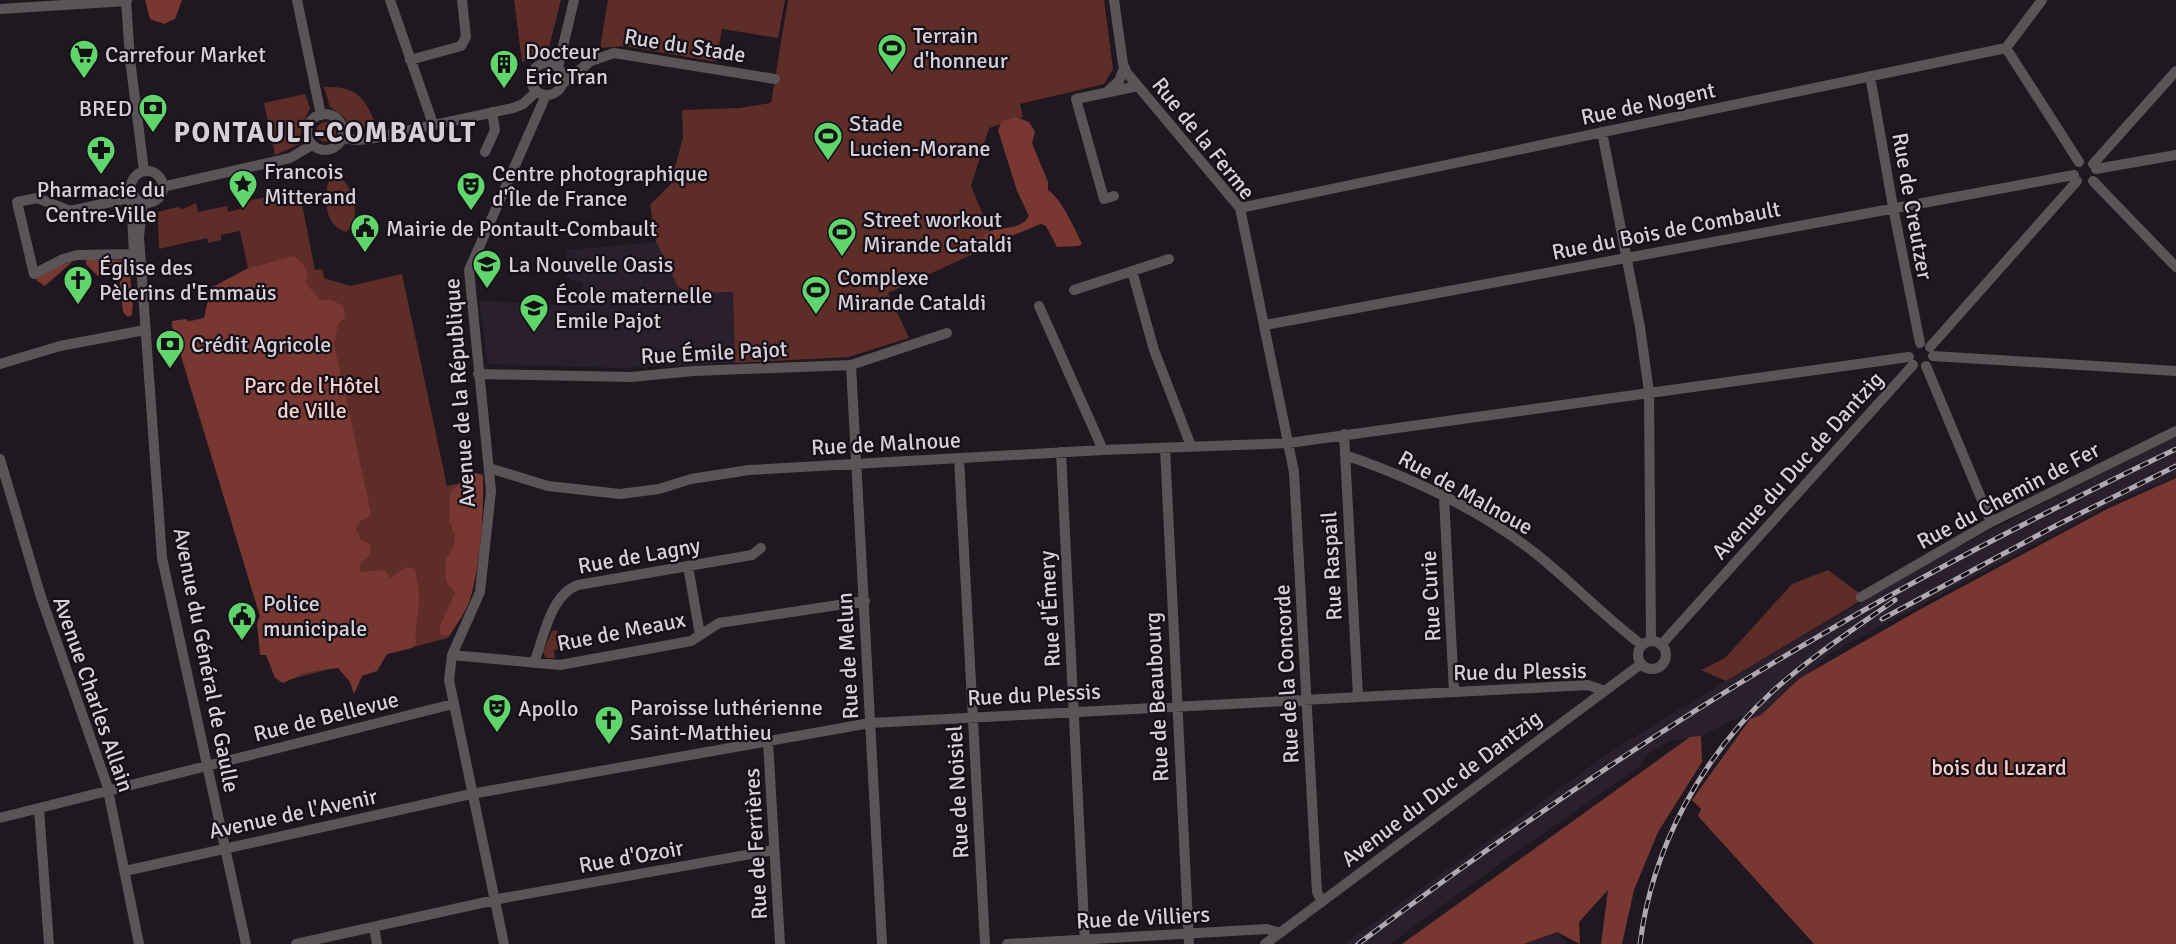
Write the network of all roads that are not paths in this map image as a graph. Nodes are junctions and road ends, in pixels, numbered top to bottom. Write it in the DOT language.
graph roads {
  1 [pos="297,0"];
  2 [pos="390,0"];
  3 [pos="462,0"];
  4 [pos="567,0"];
  5 [pos="574,0"];
  6 [pos="1114,0"];
  7 [pos="2042,0"];
  8 [pos="127,1"];
  9 [pos="4,6"];
  10 [pos="2006,48"];
  11 [pos="410,60"];
  12 [pos="553,65"];
  13 [pos="1124,68"];
  14 [pos="2176,71"];
  15 [pos="1870,76"];
  16 [pos="775,79"];
  17 [pos="562,84"];
  18 [pos="1138,86"];
  19 [pos="1107,92"];
  20 [pos="541,94"];
  21 [pos="492,112"];
  22 [pos="321,115"];
  23 [pos="433,124"];
  24 [pos="1602,132"];
  25 [pos="342,138"];
  26 [pos="312,145"];
  27 [pos="485,152"];
  28 [pos="2176,155"];
  29 [pos="2079,162"];
  30 [pos="2095,166"];
  31 [pos="144,171"];
  32 [pos="2076,178"];
  33 [pos="2093,181"];
  34 [pos="162,187"];
  35 [pos="1114,196"];
  36 [pos="143,202"];
  37 [pos="1893,207"];
  38 [pos="1240,208"];
  39 [pos="130,254"];
  40 [pos="1627,257"];
  41 [pos="1169,259"];
  42 [pos="2176,267"];
  43 [pos="1132,271"];
  44 [pos="1074,290"];
  45 [pos="1040,306"];
  46 [pos="1265,325"];
  47 [pos="146,330"];
  48 [pos="947,333"];
  49 [pos="1928,349"];
  50 [pos="1911,361"];
  51 [pos="0,364"];
  52 [pos="851,365"];
  53 [pos="1926,366"];
  54 [pos="2176,371"];
  55 [pos="478,374"];
  56 [pos="1649,392"];
  57 [pos="2176,431"];
  58 [pos="1344,434"];
  59 [pos="1289,443"];
  60 [pos="1191,446"];
  61 [pos="1165,448"];
  62 [pos="1103,450"];
  63 [pos="1061,452"];
  64 [pos="1345,455"];
  65 [pos="959,458"];
  66 [pos="0,459"];
  67 [pos="855,463"];
  68 [pos="489,468"];
  69 [pos="1444,497"];
  70 [pos="1991,522"];
  71 [pos="761,548"];
  72 [pos="688,566"];
  73 [pos="1861,597"];
  74 [pos="865,601"];
  75 [pos="700,635"];
  76 [pos="1651,644"];
  77 [pos="452,655"];
  78 [pos="534,663"];
  79 [pos="1641,664"];
  80 [pos="1605,691"];
  81 [pos="1454,692"];
  82 [pos="1358,696"];
  83 [pos="1307,698"];
  84 [pos="453,704"];
  85 [pos="1175,706"];
  86 [pos="1074,711"];
  87 [pos="973,717"];
  88 [pos="870,723"];
  89 [pos="768,742"];
  90 [pos="209,766"];
  91 [pos="109,792"];
  92 [pos="471,795"];
  93 [pos="39,808"];
  94 [pos="0,818"];
  95 [pos="226,848"];
  96 [pos="774,850"];
  97 [pos="124,871"];
  98 [pos="495,901"];
  99 [pos="1322,902"];
  100 [pos="374,927"];
  101 [pos="1280,933"];
  102 [pos="1188,939"];
  103 [pos="1085,942"];
  104 [pos="49,944"];
  105 [pos="139,944"];
  106 [pos="246,944"];
  107 [pos="296,944"];
  108 [pos="377,944"];
  109 [pos="504,944"];
  110 [pos="780,944"];
  111 [pos="882,944"];
  112 [pos="985,944"];
  113 [pos="1007,944"];
  114 [pos="1265,944"];
  1 -- 22 [label="street"];
  2 -- 11 [label="street"];
  3 -- 11 [label="street"];
  4 -- 12 [label="street"];
  5 -- 12 [label="street"];
  6 -- 13 [label="street, Rue de la Ferme"];
  7 -- 10 [label="street"];
  8 -- 9 [label="street"];
  8 -- 31 [label="street"];
  10 -- 15 [label="street, Rue de Nogent"];
  10 -- 29 [label="street"];
  11 -- 23 [label="street"];
  12 -- 17 [label="street"];
  12 -- 20 [label="street"];
  13 -- 18 [label="street, Rue de la Ferme"];
  13 -- 19 [label="street"];
  14 -- 30 [label="street"];
  15 -- 24 [label="street, Rue de Nogent"];
  15 -- 37 [label="street, Rue de Creutzer"];
  16 -- 17 [label="street, Rue du Stade"];
  17 -- 20 [label="street"];
  18 -- 19 [label="street"];
  18 -- 38 [label="street, Rue de la Ferme"];
  19 -- 35 [label="street"];
  20 -- 21 [label="street"];
  20 -- 55 [label="street, Avenue de la République"];
  21 -- 23 [label="street"];
  21 -- 27 [label="street"];
  22 -- 25 [label="street"];
  22 -- 26 [label="street"];
  23 -- 25 [label="street"];
  24 -- 38 [label="street, Rue de Nogent"];
  24 -- 40 [label="street"];
  25 -- 26 [label="street"];
  26 -- 34 [label="street"];
  28 -- 30 [label="street"];
  29 -- 30 [label="street"];
  29 -- 32 [label="street"];
  30 -- 33 [label="street"];
  31 -- 34 [label="street"];
  31 -- 36 [label="street"];
  32 -- 33 [label="street"];
  32 -- 37 [label="street, Rue du Bois de Combault"];
  32 -- 49 [label="street"];
  33 -- 42 [label="street"];
  34 -- 36 [label="street"];
  36 -- 47 [label="street, Avenue du Général de Gaulle"];
  37 -- 40 [label="street, Rue du Bois de Combault"];
  37 -- 49 [label="street, Rue de Creutzer"];
  38 -- 46 [label="street, Rue de la Ferme"];
  39 -- 39 [label="street"];
  40 -- 46 [label="street, Rue du Bois de Combault"];
  40 -- 56 [label="street"];
  41 -- 43 [label="street"];
  43 -- 44 [label="street"];
  43 -- 60 [label="street"];
  45 -- 62 [label="street"];
  46 -- 59 [label="street, Rue de la Ferme"];
  47 -- 51 [label="street"];
  47 -- 90 [label="street, Avenue du Général de Gaulle"];
  48 -- 52 [label="street, Rue Émile Pajot"];
  49 -- 50 [label="street, Avenue du Duc de Dantzig"];
  49 -- 53 [label="street"];
  49 -- 54 [label="street"];
  50 -- 53 [label="street"];
  50 -- 56 [label="street"];
  50 -- 76 [label="street, Avenue du Duc de Dantzig"];
  52 -- 55 [label="street, Rue Émile Pajot"];
  52 -- 67 [label="street, Rue de Melun"];
  53 -- 70 [label="street"];
  55 -- 68 [label="street, Avenue de la République"];
  56 -- 58 [label="street"];
  56 -- 76 [label="street"];
  57 -- 70 [label="street, Rue du Chemin de Fer"];
  58 -- 59 [label="street"];
  58 -- 64 [label="street, Rue Raspail"];
  59 -- 60 [label="street, Rue de Malnoue"];
  59 -- 83 [label="street, Rue de la Concorde"];
  60 -- 61 [label="street, Rue de Malnoue"];
  61 -- 62 [label="street, Rue de Malnoue"];
  61 -- 85 [label="street, Rue de Beaubourg"];
  62 -- 63 [label="street, Rue de Malnoue"];
  63 -- 65 [label="street, Rue de Malnoue"];
  63 -- 86 [label="street, Rue d'Émery"];
  64 -- 69 [label="street, Rue de Malnoue"];
  64 -- 82 [label="street, Rue Raspail"];
  65 -- 67 [label="street, Rue de Malnoue"];
  65 -- 87 [label="street, Rue de Noisiel"];
  66 -- 91 [label="street, Avenue Charles Allain"];
  67 -- 68 [label="street, Rue de Malnoue"];
  67 -- 74 [label="street, Rue de Melun"];
  68 -- 77 [label="street, Avenue de la République"];
  69 -- 76 [label="street, Rue de Malnoue"];
  69 -- 81 [label="street, Rue Curie"];
  70 -- 73 [label="street, Rue du Chemin de Fer"];
  71 -- 72 [label="street, Rue de Lagny"];
  72 -- 75 [label="street"];
  72 -- 78 [label="street, Rue de Lagny"];
  74 -- 75 [label="street, Rue de Meaux"];
  74 -- 88 [label="street, Rue de Melun"];
  75 -- 78 [label="street, Rue de Meaux"];
  76 -- 79 [label="street"];
  76 -- 79 [label="street"];
  77 -- 78 [label="street, Rue de Meaux"];
  77 -- 84 [label="street, Avenue de la République"];
  79 -- 80 [label="street, Avenue du Duc de Dantzig"];
  80 -- 81 [label="street, Rue du Plessis"];
  80 -- 99 [label="street, Avenue du Duc de Dantzig"];
  81 -- 82 [label="street, Rue du Plessis"];
  82 -- 83 [label="street, Rue du Plessis"];
  83 -- 85 [label="street, Rue du Plessis"];
  83 -- 99 [label="street, Rue de la Concorde"];
  84 -- 90 [label="street, Rue de Bellevue"];
  84 -- 92 [label="street, Avenue de la République"];
  85 -- 86 [label="street, Rue du Plessis"];
  85 -- 102 [label="street, Rue de Beaubourg"];
  86 -- 87 [label="street, Rue du Plessis"];
  86 -- 103 [label="street, Rue d'Émery"];
  87 -- 88 [label="street, Rue du Plessis"];
  87 -- 112 [label="street, Rue de Noisiel"];
  88 -- 89 [label="street, Rue du Plessis"];
  88 -- 111 [label="street, Rue de Melun"];
  89 -- 92 [label="street, Rue du Plessis"];
  89 -- 96 [label="street, Rue de Ferrières"];
  90 -- 91 [label="street, Rue de Bellevue"];
  90 -- 95 [label="street, Avenue du Général de Gaulle"];
  91 -- 93 [label="street, Rue de Bellevue"];
  91 -- 97 [label="street, Avenue Charles Allain"];
  92 -- 95 [label="street, Avenue de l'Avenir"];
  92 -- 98 [label="street, Avenue de la République"];
  93 -- 94 [label="street, Rue de Bellevue"];
  93 -- 104 [label="street"];
  95 -- 97 [label="street, Avenue de l'Avenir"];
  95 -- 106 [label="street, Avenue du Général de Gaulle"];
  96 -- 98 [label="street, Rue d'Ozoir"];
  96 -- 110 [label="street, Rue de Ferrières"];
  97 -- 105 [label="street, Avenue Charles Allain"];
  98 -- 100 [label="street, Rue d'Ozoir"];
  98 -- 109 [label="street, Avenue de la République"];
  99 -- 101 [label="street, Avenue du Duc de Dantzig"];
  100 -- 107 [label="street, Rue d'Ozoir"];
  100 -- 108 [label="street"];
  101 -- 102 [label="street, Rue de Villiers"];
  101 -- 114 [label="street, Avenue du Duc de Dantzig"];
  102 -- 103 [label="street, Rue de Villiers"];
  103 -- 113 [label="street, Rue de Villiers"];
}
